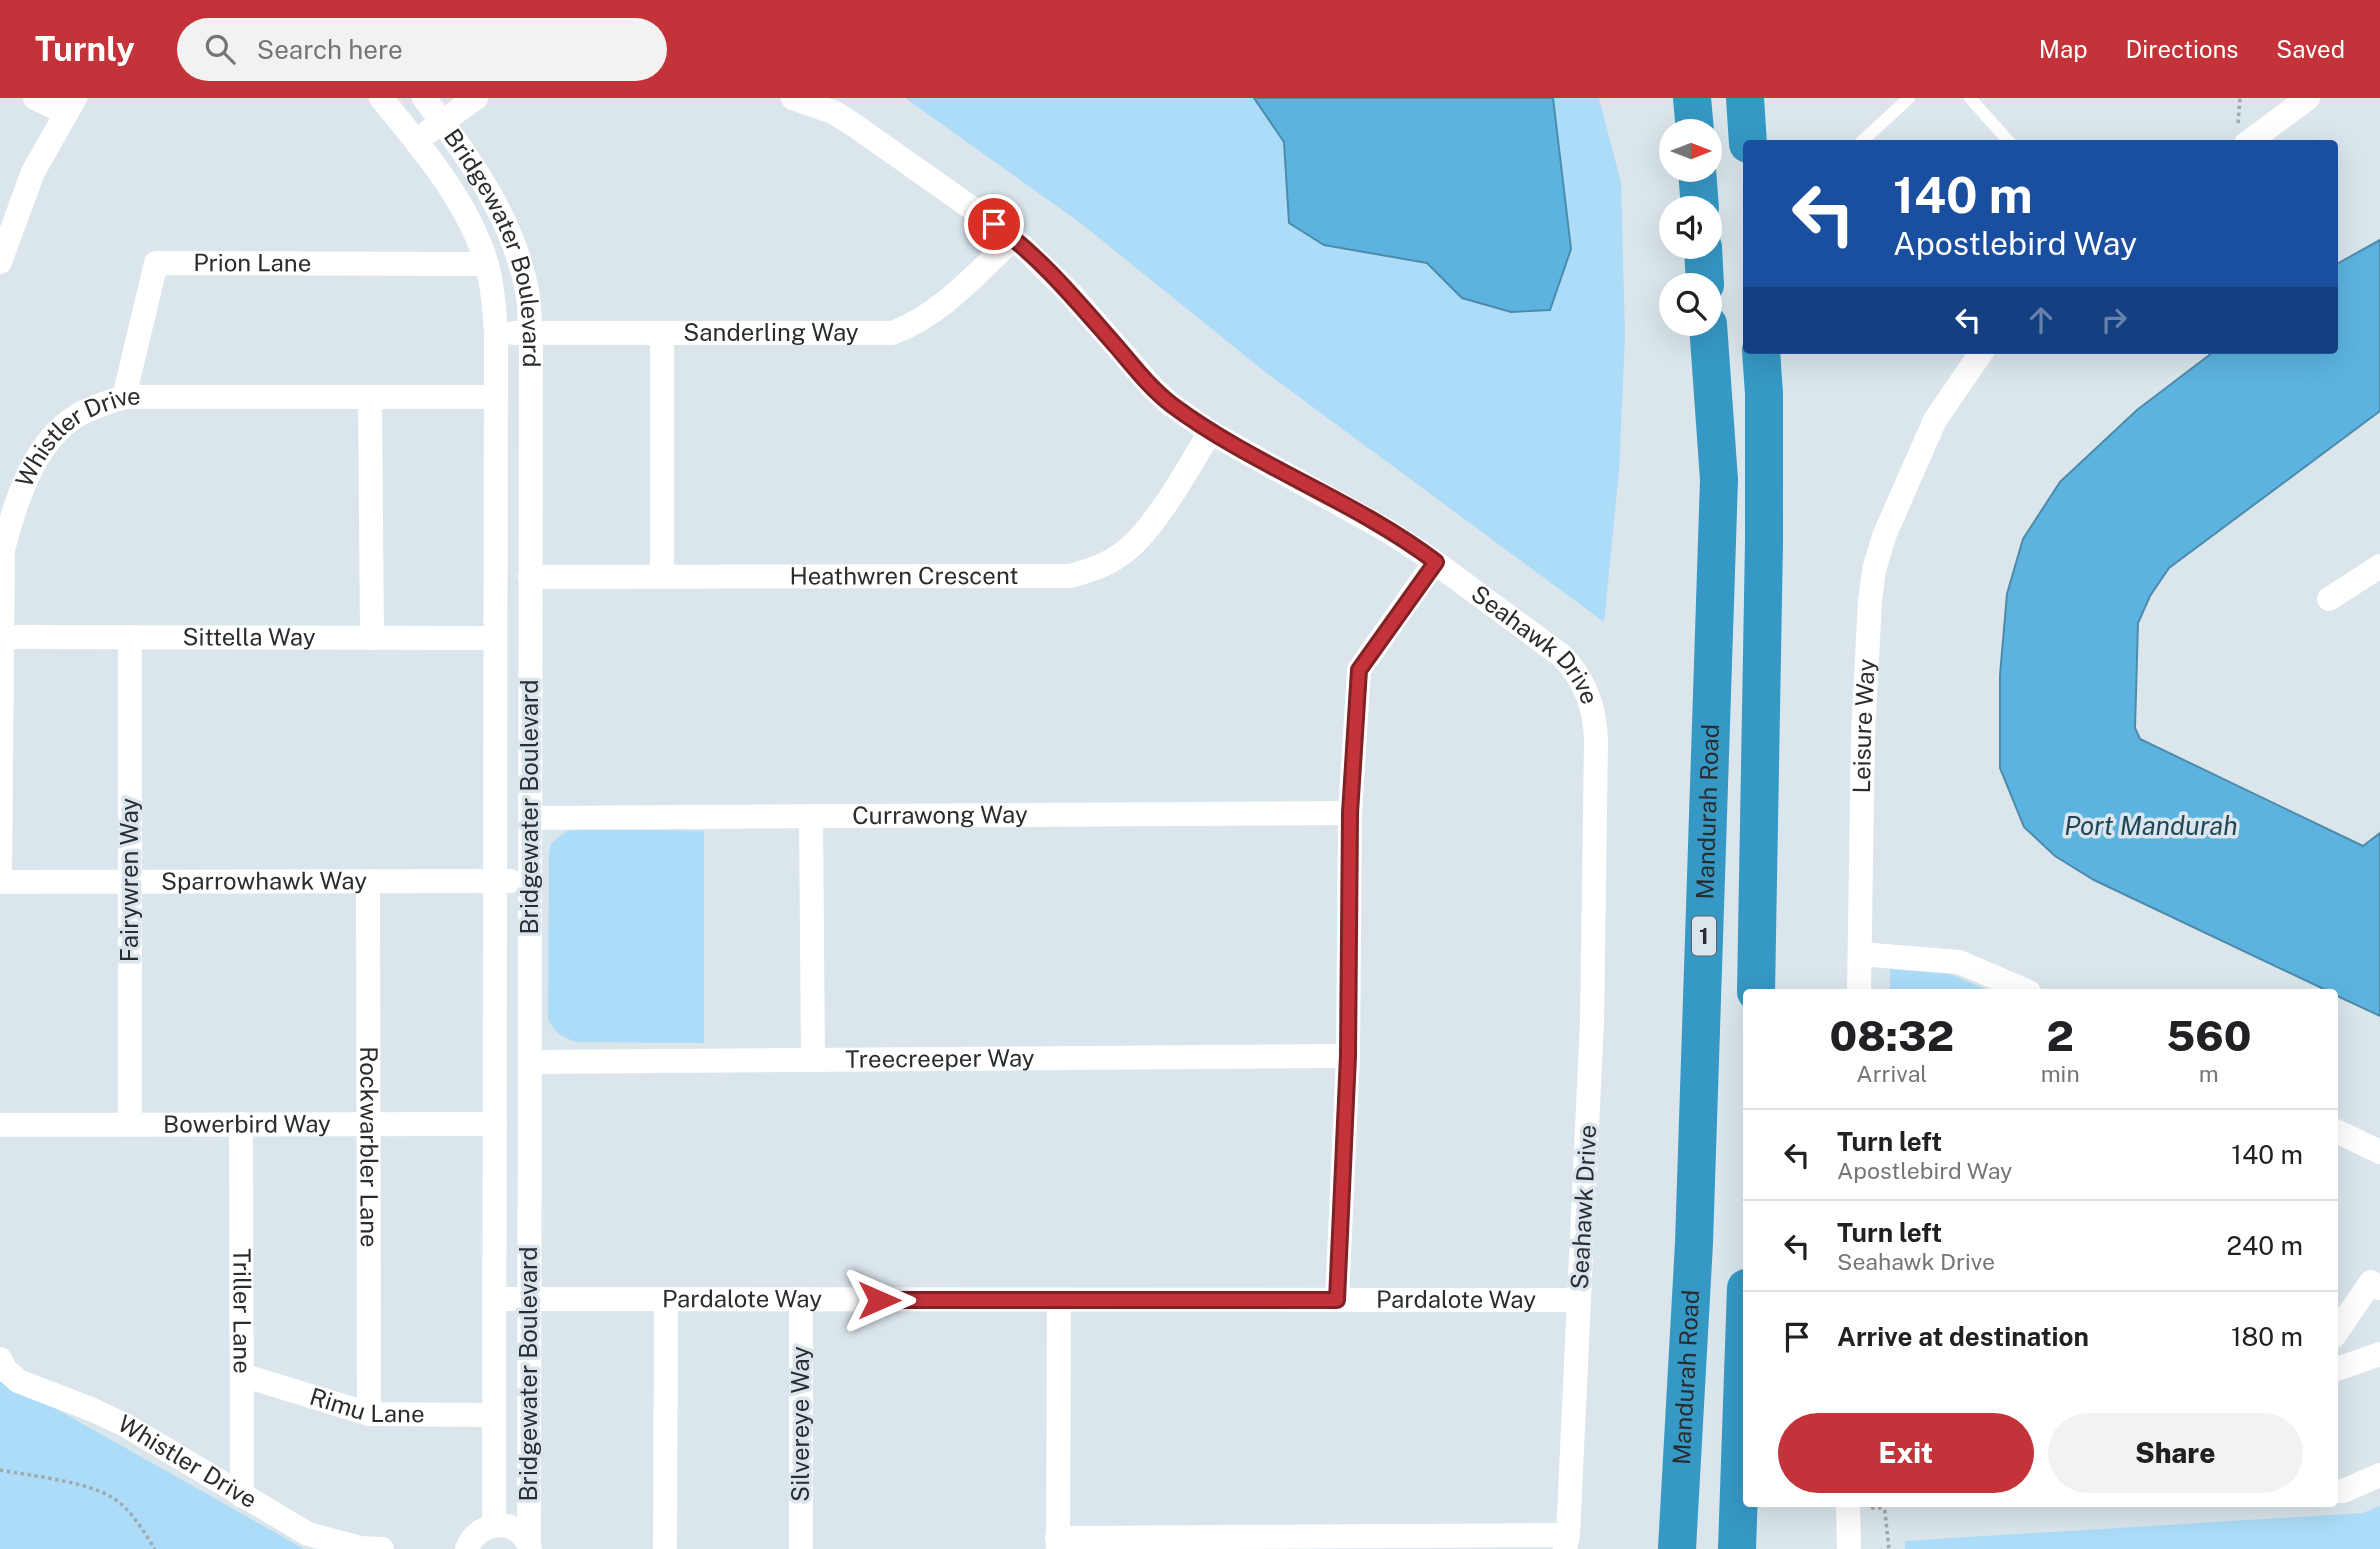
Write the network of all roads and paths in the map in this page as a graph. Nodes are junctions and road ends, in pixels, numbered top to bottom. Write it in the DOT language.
graph roads {
  1 [pos="35,98"];
  2 [pos="382,98"];
  3 [pos="424,98"];
  4 [pos="476,98"];
  5 [pos="793,98"];
  6 [pos="1692,98"];
  7 [pos="1745,98"];
  8 [pos="1909,98"];
  9 [pos="1970,98"];
  10 [pos="2308,98"];
  11 [pos="2278,105"];
  12 [pos="70,106"];
  13 [pos="1694,119"];
  14 [pos="441,121"];
  15 [pos="1748,140"];
  16 [pos="1863,140"];
  17 [pos="2007,140"];
  18 [pos="2249,140"];
  19 [pos="416,141"];
  20 [pos="1014,238"];
  21 [pos="0,262"];
  22 [pos="486,264"];
  23 [pos="496,333"];
  24 [pos="662,333"];
  25 [pos="530,334"];
  26 [pos="1709,336"];
  27 [pos="1761,354"];
  28 [pos="1978,354"];
  29 [pos="124,397"];
  30 [pos="370,397"];
  31 [pos="496,397"];
  32 [pos="1210,432"];
  33 [pos="1436,562"];
  34 [pos="2380,566"];
  35 [pos="662,576"];
  36 [pos="530,577"];
  37 [pos="2329,599"];
  38 [pos="2,637"];
  39 [pos="131,637"];
  40 [pos="372,638"];
  41 [pos="495,638"];
  42 [pos="1350,813"];
  43 [pos="811,816"];
  44 [pos="530,818"];
  45 [pos="0,880"];
  46 [pos="130,881"];
  47 [pos="368,881"];
  48 [pos="495,881"];
  49 [pos="530,881"];
  50 [pos="1860,954"];
  51 [pos="1756,989"];
  52 [pos="1859,989"];
  53 [pos="2022,989"];
  54 [pos="1348,1056"];
  55 [pos="813,1060"];
  56 [pos="530,1062"];
  57 [pos="131,1124"];
  58 [pos="0,1125"];
  59 [pos="241,1125"];
  60 [pos="368,1125"];
  61 [pos="495,1125"];
  62 [pos="2338,1132"];
  63 [pos="2380,1152"];
  64 [pos="2380,1288"];
  65 [pos="494,1299"];
  66 [pos="529,1299"];
  67 [pos="666,1299"];
  68 [pos="802,1299"];
  69 [pos="1059,1300"];
  70 [pos="1337,1300"];
  71 [pos="1579,1300"];
  72 [pos="2338,1330"];
  73 [pos="2380,1354"];
  74 [pos="0,1359"];
  75 [pos="2338,1369"];
  76 [pos="242,1375"];
  77 [pos="1743,1375"];
  78 [pos="369,1415"];
  79 [pos="494,1415"];
  80 [pos="0,1470"];
  81 [pos="2380,1475"];
  82 [pos="2338,1491"];
  83 [pos="243,1496"];
  84 [pos="1847,1507"];
  85 [pos="1884,1507"];
  86 [pos="494,1524"];
  87 [pos="1567,1542"];
  88 [pos="1058,1543"];
  89 [pos="529,1547"];
  90 [pos="155,1549"];
  91 [pos="382,1549"];
  92 [pos="467,1549"];
  93 [pos="665,1549"];
  94 [pos="802,1549"];
  95 [pos="1677,1549"];
  96 [pos="1737,1549"];
  97 [pos="1849,1549"];
  98 [pos="1889,1549"];
  1 -- 12 [label="street"];
  2 -- 19 [label="street, Bridgewater Boulevard"];
  3 -- 14 [label="street, Bridgewater Boulevard"];
  4 -- 14 [label="street"];
  5 -- 20 [label="street, Seahawk Drive"];
  6 -- 13 [label="highway"];
  7 -- 15 [label="highway"];
  8 -- 16 [label="lane"];
  9 -- 17 [label="lane"];
  10 -- 11 [label="street"];
  11 -- 18 [label="street"];
  12 -- 21 [label="street"];
  14 -- 19 [label="street"];
  14 -- 25 [label="street, Bridgewater Boulevard"];
  19 -- 22 [label="street, Bridgewater Boulevard"];
  20 -- 24 [label="street, Sanderling Way"];
  20 -- 32 [label="street, Seahawk Drive"];
  22 -- 23 [label="street, Bridgewater Boulevard"];
  22 -- 29 [label="street, Prion Lane"];
  23 -- 25 [label="street, Sanderling Way"];
  23 -- 31 [label="street, Bridgewater Boulevard"];
  24 -- 25 [label="street, Sanderling Way"];
  24 -- 35 [label="street"];
  25 -- 36 [label="street, Bridgewater Boulevard"];
  26 -- 95 [label="highway, Mandurah Road / 1"];
  27 -- 51 [label="highway, Mandurah Road"];
  28 -- 50 [label="street, Leisure Way"];
  29 -- 30 [label="street, Whistler Drive"];
  29 -- 38 [label="street, Whistler Drive"];
  30 -- 31 [label="street, Whistler Drive"];
  30 -- 40 [label="street"];
  31 -- 41 [label="street, Bridgewater Boulevard"];
  32 -- 33 [label="street, Seahawk Drive"];
  32 -- 35 [label="street, Heathwren Crescent"];
  33 -- 42 [label="street"];
  33 -- 71 [label="street, Seahawk Drive"];
  34 -- 37 [label="street"];
  35 -- 36 [label="street, Heathwren Crescent"];
  36 -- 44 [label="street, Bridgewater Boulevard"];
  38 -- 39 [label="street, Sittella Way"];
  38 -- 45 [label="street, Whistler Drive"];
  39 -- 40 [label="street, Sittella Way"];
  39 -- 46 [label="street, Fairywren Way"];
  40 -- 41 [label="street, Sittella Way"];
  41 -- 48 [label="street, Bridgewater Boulevard"];
  42 -- 43 [label="street, Currawong Way"];
  42 -- 54 [label="street"];
  43 -- 44 [label="street, Currawong Way"];
  43 -- 55 [label="street"];
  44 -- 49 [label="street, Bridgewater Boulevard"];
  45 -- 46 [label="street, Sparrowhawk Way"];
  46 -- 47 [label="street, Sparrowhawk Way"];
  46 -- 57 [label="street, Fairywren Way"];
  47 -- 48 [label="street, Sparrowhawk Way"];
  47 -- 60 [label="street, Rockwarbler Lane"];
  48 -- 49 [label="street, Sparrowhawk Way"];
  48 -- 61 [label="street, Bridgewater Boulevard"];
  49 -- 56 [label="street, Bridgewater Boulevard"];
  50 -- 52 [label="street, Leisure Way"];
  50 -- 53 [label="street"];
  54 -- 55 [label="street, Treecreeper Way"];
  54 -- 70 [label="street"];
  55 -- 56 [label="street, Treecreeper Way"];
  56 -- 66 [label="street, Bridgewater Boulevard"];
  57 -- 58 [label="street, Bowerbird Way"];
  57 -- 59 [label="street, Bowerbird Way"];
  59 -- 60 [label="street, Bowerbird Way"];
  59 -- 76 [label="street, Triller Lane"];
  60 -- 61 [label="street, Bowerbird Way"];
  60 -- 78 [label="street, Rockwarbler Lane"];
  61 -- 65 [label="street, Bridgewater Boulevard"];
  62 -- 63 [label="street"];
  64 -- 72 [label="street"];
  65 -- 66 [label="street, Pardalote Way"];
  65 -- 79 [label="street, Bridgewater Boulevard"];
  66 -- 67 [label="street, Pardalote Way"];
  66 -- 89 [label="street, Bridgewater Boulevard"];
  67 -- 68 [label="street, Pardalote Way"];
  67 -- 93 [label="street"];
  68 -- 69 [label="street, Pardalote Way"];
  68 -- 94 [label="street, Silvereye Way"];
  69 -- 70 [label="street, Pardalote Way"];
  69 -- 88 [label="street"];
  70 -- 71 [label="street, Pardalote Way"];
  71 -- 87 [label="street, Seahawk Drive"];
  73 -- 75 [label="street"];
  74 -- 83 [label="street, Whistler Drive"];
  76 -- 78 [label="street, Rimu Lane"];
  76 -- 83 [label="street, Triller Lane"];
  77 -- 96 [label="highway"];
  78 -- 79 [label="street, Rimu Lane"];
  79 -- 86 [label="street, Bridgewater Boulevard"];
  80 -- 90 [label="path"];
  81 -- 82 [label="street"];
  83 -- 91 [label="street, Whistler Drive"];
  84 -- 97 [label="street"];
  85 -- 98 [label="path"];
  86 -- 89 [label="street"];
  86 -- 92 [label="street"];
  87 -- 88 [label="street"];
}
